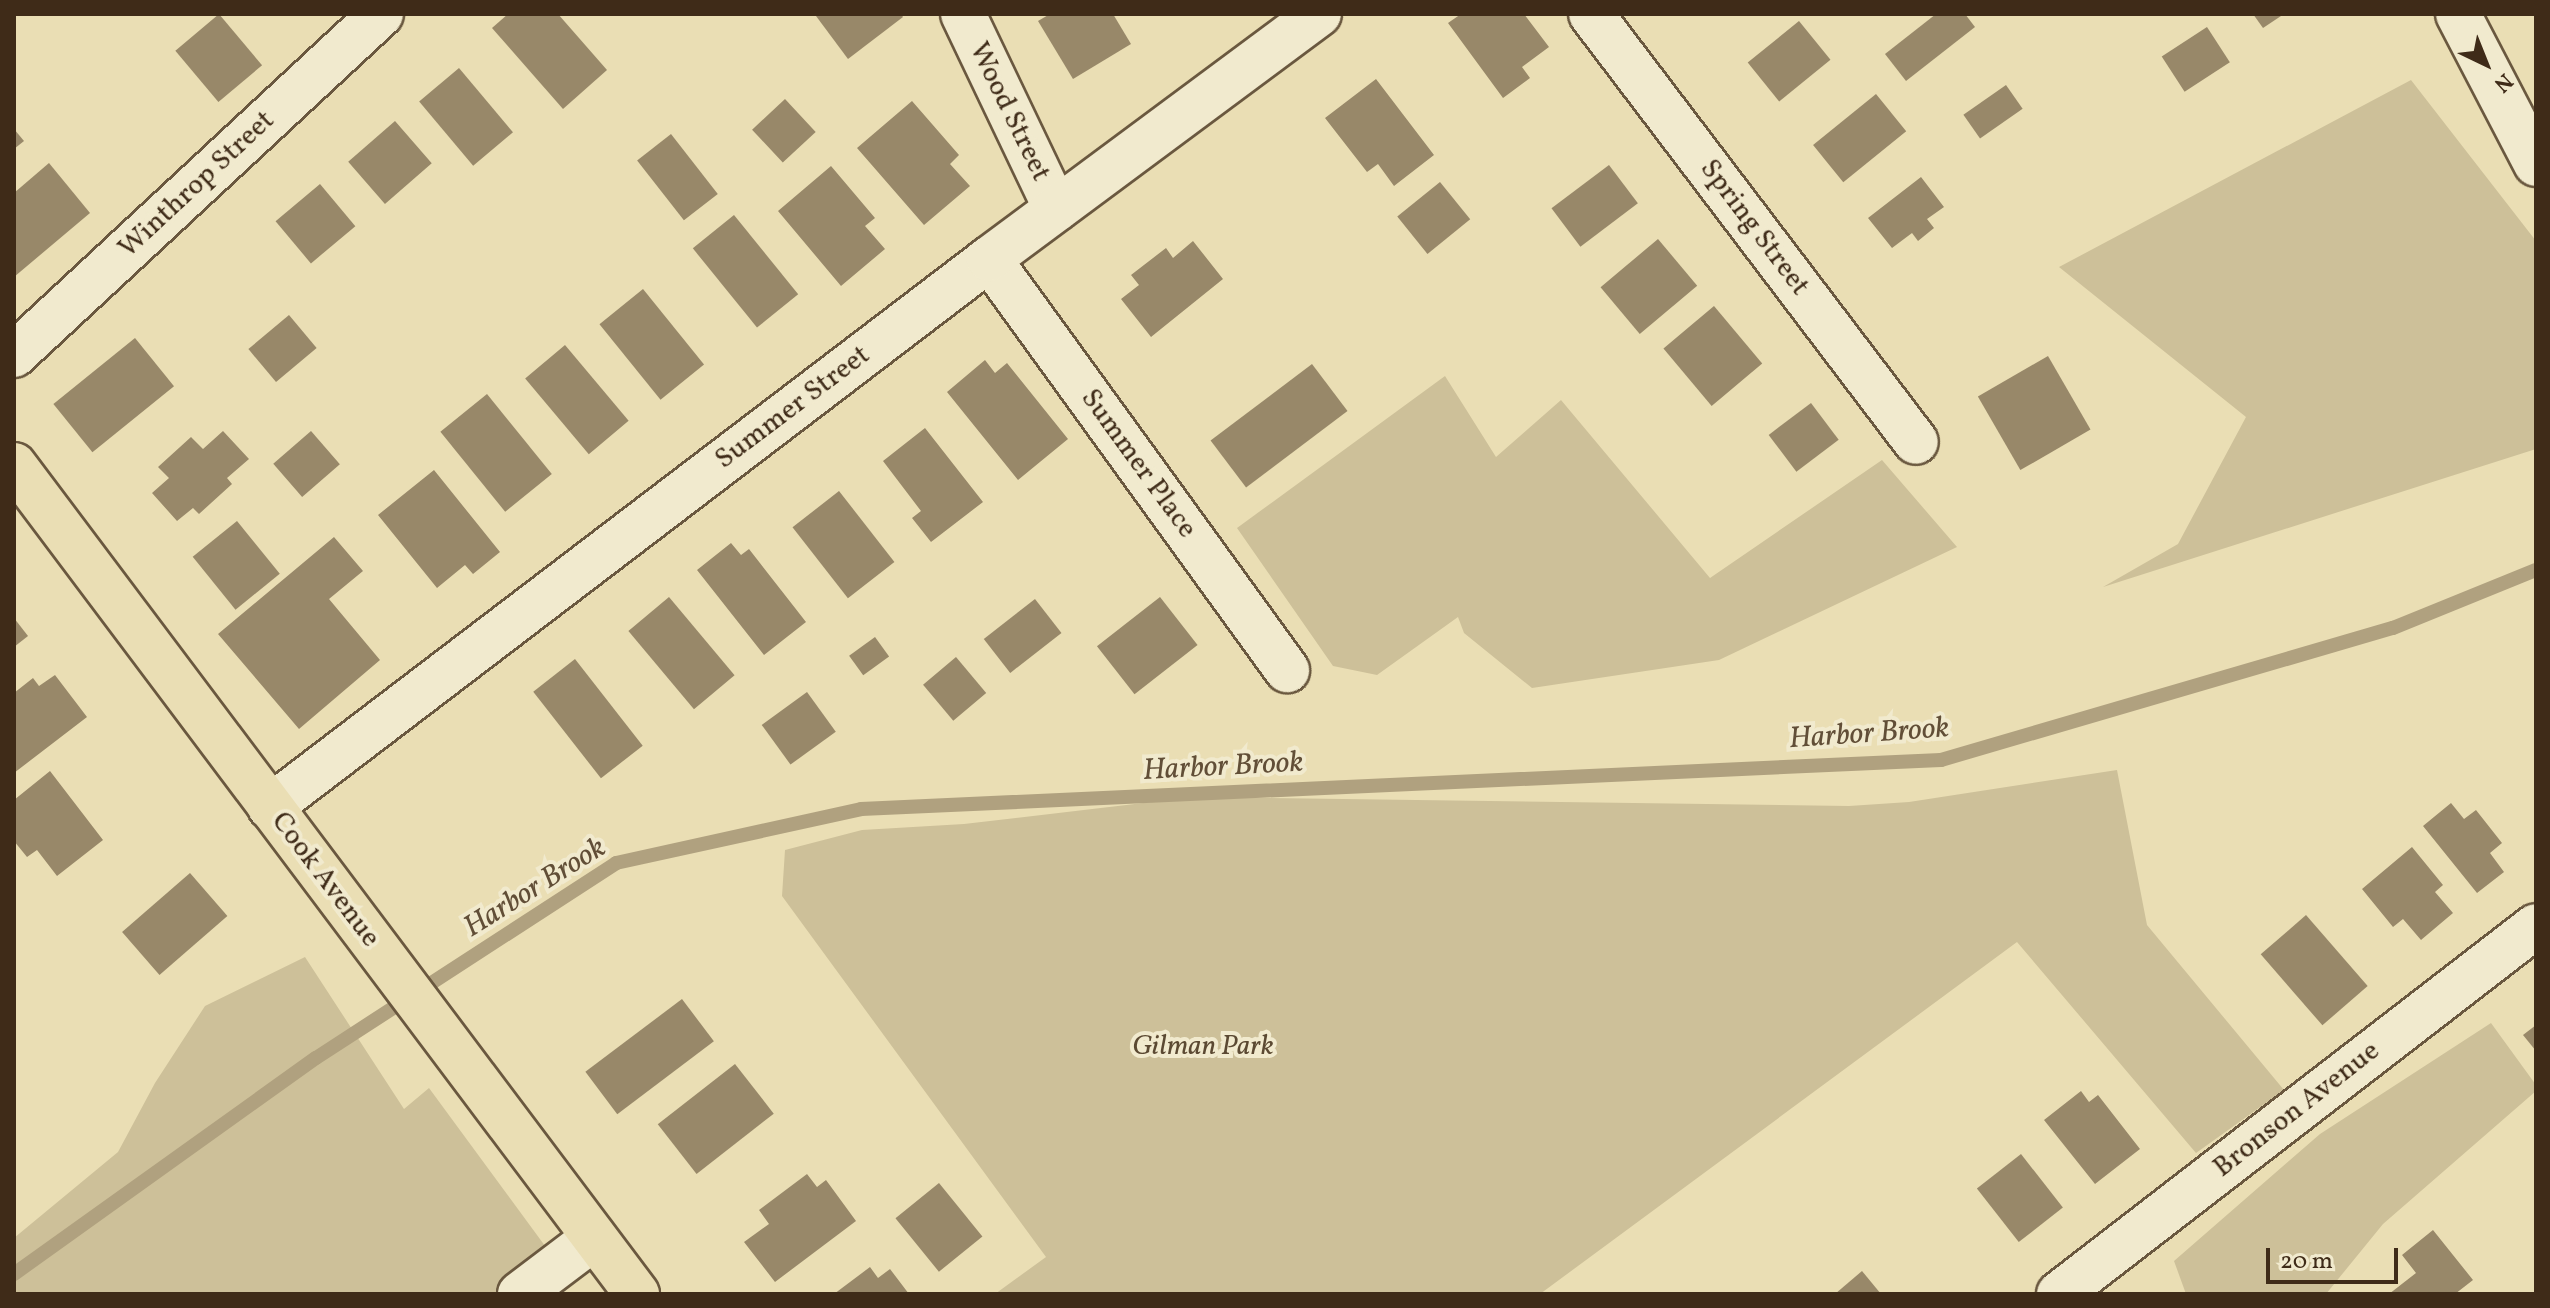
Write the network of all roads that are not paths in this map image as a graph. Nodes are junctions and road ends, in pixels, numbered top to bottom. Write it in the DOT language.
graph roads {
  1 [pos="381,14"];
  2 [pos="963,14"];
  3 [pos="1319,14"];
  4 [pos="1591,14"];
  5 [pos="2458,14"];
  6 [pos="2536,164"];
  7 [pos="1056,209"];
  8 [pos="989,259"];
  9 [pos="14,355"];
  10 [pos="1916,442"];
  11 [pos="14,465"];
  12 [pos="1287,670"];
  13 [pos="270,807"];
  14 [pos="2536,926"];
  15 [pos="594,1238"];
  16 [pos="520,1294"];
  17 [pos="637,1294"];
  18 [pos="2059,1294"];
  1 -- 9 [label="street, Winthrop Street"];
  2 -- 7 [label="street, Wood Street"];
  3 -- 7 [label="street, Summer Street"];
  4 -- 10 [label="street, Spring Street"];
  5 -- 6 [label="street"];
  7 -- 8 [label="street, Summer Street"];
  8 -- 12 [label="street, Summer Place"];
  8 -- 13 [label="street, Summer Street"];
  11 -- 13 [label="main road, Cook Avenue"];
  13 -- 15 [label="main road, Cook Avenue"];
  14 -- 18 [label="street, Bronson Avenue"];
  15 -- 16 [label="street"];
  15 -- 17 [label="main road, Cook Avenue"];
}
